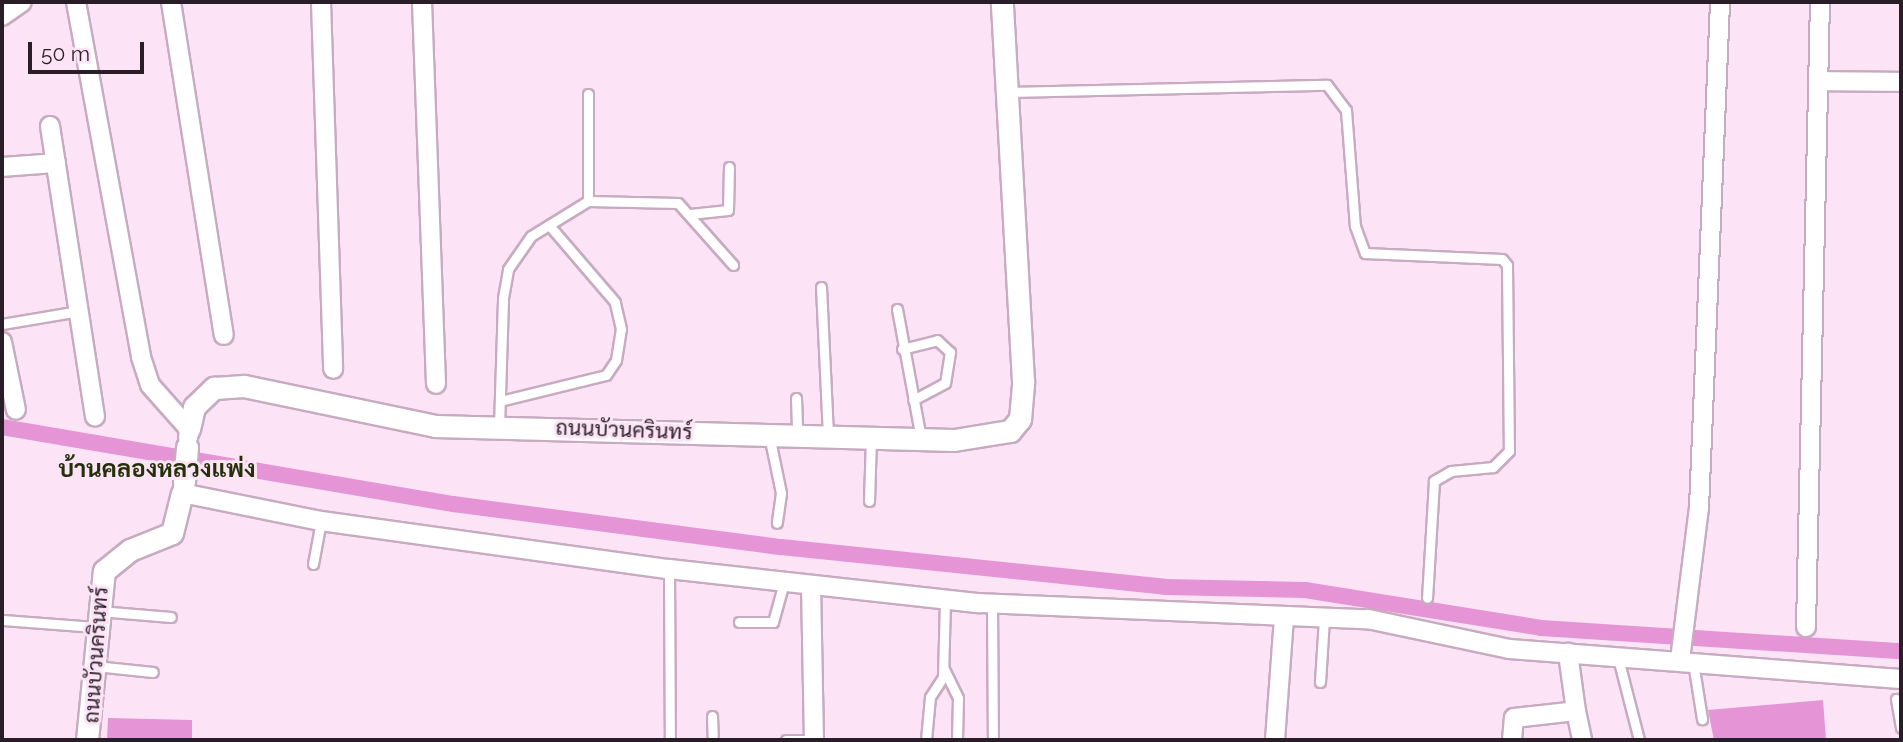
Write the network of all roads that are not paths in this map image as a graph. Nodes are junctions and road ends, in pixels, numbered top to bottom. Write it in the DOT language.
graph roads {
  1 [pos="22,2"];
  2 [pos="76,2"];
  3 [pos="171,2"];
  4 [pos="321,2"];
  5 [pos="422,2"];
  6 [pos="1002,2"];
  7 [pos="1720,2"];
  8 [pos="1820,2"];
  9 [pos="2,16"];
  10 [pos="1818,81"];
  11 [pos="1901,82"];
  12 [pos="1007,93"];
  13 [pos="589,94"];
  14 [pos="50,126"];
  15 [pos="56,163"];
  16 [pos="2,167"];
  17 [pos="729,167"];
  18 [pos="588,201"];
  19 [pos="690,214"];
  20 [pos="549,225"];
  21 [pos="733,265"];
  22 [pos="821,287"];
  23 [pos="897,309"];
  24 [pos="79,311"];
  25 [pos="2,324"];
  26 [pos="224,335"];
  27 [pos="2,342"];
  28 [pos="902,349"];
  29 [pos="333,369"];
  30 [pos="436,384"];
  31 [pos="796,398"];
  32 [pos="913,400"];
  33 [pos="500,401"];
  34 [pos="16,410"];
  35 [pos="95,417"];
  36 [pos="499,426"];
  37 [pos="769,433"];
  38 [pos="797,435"];
  39 [pos="828,436"];
  40 [pos="188,438"];
  41 [pos="872,438"];
  42 [pos="922,439"];
  43 [pos="183,487"];
  44 [pos="869,500"];
  45 [pos="321,521"];
  46 [pos="777,523"];
  47 [pos="313,564"];
  48 [pos="669,569"];
  49 [pos="784,582"];
  50 [pos="811,585"];
  51 [pos="1427,598"];
  52 [pos="945,599"];
  53 [pos="992,604"];
  54 [pos="1284,616"];
  55 [pos="171,617"];
  56 [pos="1324,618"];
  57 [pos="96,619"];
  58 [pos="3,620"];
  59 [pos="739,622"];
  60 [pos="1806,627"];
  61 [pos="1569,653"];
  62 [pos="1618,659"];
  63 [pos="1685,660"];
  64 [pos="92,666"];
  65 [pos="943,667"];
  66 [pos="153,672"];
  67 [pos="1901,679"];
  68 [pos="1320,682"];
  69 [pos="1896,699"];
  70 [pos="1576,711"];
  71 [pos="712,716"];
  72 [pos="1702,719"];
  73 [pos="1901,728"];
  74 [pos="86,740"];
  75 [pos="670,740"];
  76 [pos="713,740"];
  77 [pos="786,740"];
  78 [pos="814,740"];
  79 [pos="926,740"];
  80 [pos="957,740"];
  81 [pos="993,740"];
  82 [pos="1275,740"];
  83 [pos="1512,740"];
  84 [pos="1582,740"];
  85 [pos="1639,740"];
  1 -- 9 [label="street"];
  2 -- 40 [label="street"];
  3 -- 26 [label="street"];
  4 -- 29 [label="street"];
  5 -- 30 [label="street"];
  6 -- 12 [label="street, ถนนบัวนครินทร์"];
  7 -- 63 [label="street"];
  8 -- 10 [label="street"];
  10 -- 11 [label="street"];
  10 -- 60 [label="street"];
  12 -- 42 [label="street, ถนนบัวนครินทร์"];
  12 -- 51 [label="lane"];
  13 -- 18 [label="lane"];
  14 -- 15 [label="street"];
  15 -- 16 [label="street"];
  15 -- 24 [label="street"];
  17 -- 19 [label="lane"];
  18 -- 19 [label="lane"];
  18 -- 20 [label="lane"];
  19 -- 21 [label="lane"];
  20 -- 33 [label="lane"];
  20 -- 33 [label="lane"];
  22 -- 39 [label="lane"];
  23 -- 28 [label="lane"];
  24 -- 25 [label="lane"];
  24 -- 35 [label="street"];
  27 -- 34 [label="street"];
  28 -- 32 [label="lane"];
  28 -- 32 [label="lane"];
  31 -- 38 [label="lane"];
  32 -- 42 [label="lane"];
  33 -- 36 [label="lane"];
  36 -- 37 [label="street, ถนนบัวนครินทร์"];
  36 -- 40 [label="street, ถนนบัวนครินทร์"];
  37 -- 38 [label="street, ถนนบัวนครินทร์"];
  37 -- 46 [label="lane"];
  38 -- 39 [label="street, ถนนบัวนครินทร์"];
  39 -- 41 [label="street, ถนนบัวนครินทร์"];
  40 -- 43 [label="street, ถนนบัวนครินทร์"];
  41 -- 42 [label="street, ถนนบัวนครินทร์"];
  41 -- 44 [label="lane"];
  43 -- 45 [label="street"];
  43 -- 57 [label="street, ถนนบัวนครินทร์"];
  45 -- 47 [label="lane"];
  45 -- 48 [label="street"];
  48 -- 49 [label="street"];
  48 -- 75 [label="lane"];
  49 -- 50 [label="street"];
  49 -- 59 [label="lane"];
  50 -- 52 [label="street"];
  50 -- 78 [label="street"];
  52 -- 53 [label="street"];
  52 -- 65 [label="lane"];
  53 -- 54 [label="street"];
  53 -- 81 [label="lane"];
  54 -- 56 [label="street"];
  54 -- 82 [label="street"];
  55 -- 57 [label="lane"];
  56 -- 61 [label="street"];
  56 -- 68 [label="lane"];
  57 -- 58 [label="lane"];
  57 -- 64 [label="street, ถนนบัวนครินทร์"];
  61 -- 62 [label="street"];
  61 -- 70 [label="street"];
  62 -- 63 [label="street"];
  62 -- 85 [label="lane"];
  63 -- 67 [label="street"];
  63 -- 72 [label="lane"];
  64 -- 66 [label="lane"];
  64 -- 74 [label="street, ถนนบัวนครินทร์"];
  65 -- 79 [label="lane"];
  65 -- 80 [label="lane"];
  69 -- 73 [label="lane"];
  70 -- 83 [label="street"];
  70 -- 84 [label="street"];
  71 -- 76 [label="lane"];
  77 -- 78 [label="lane"];
}
